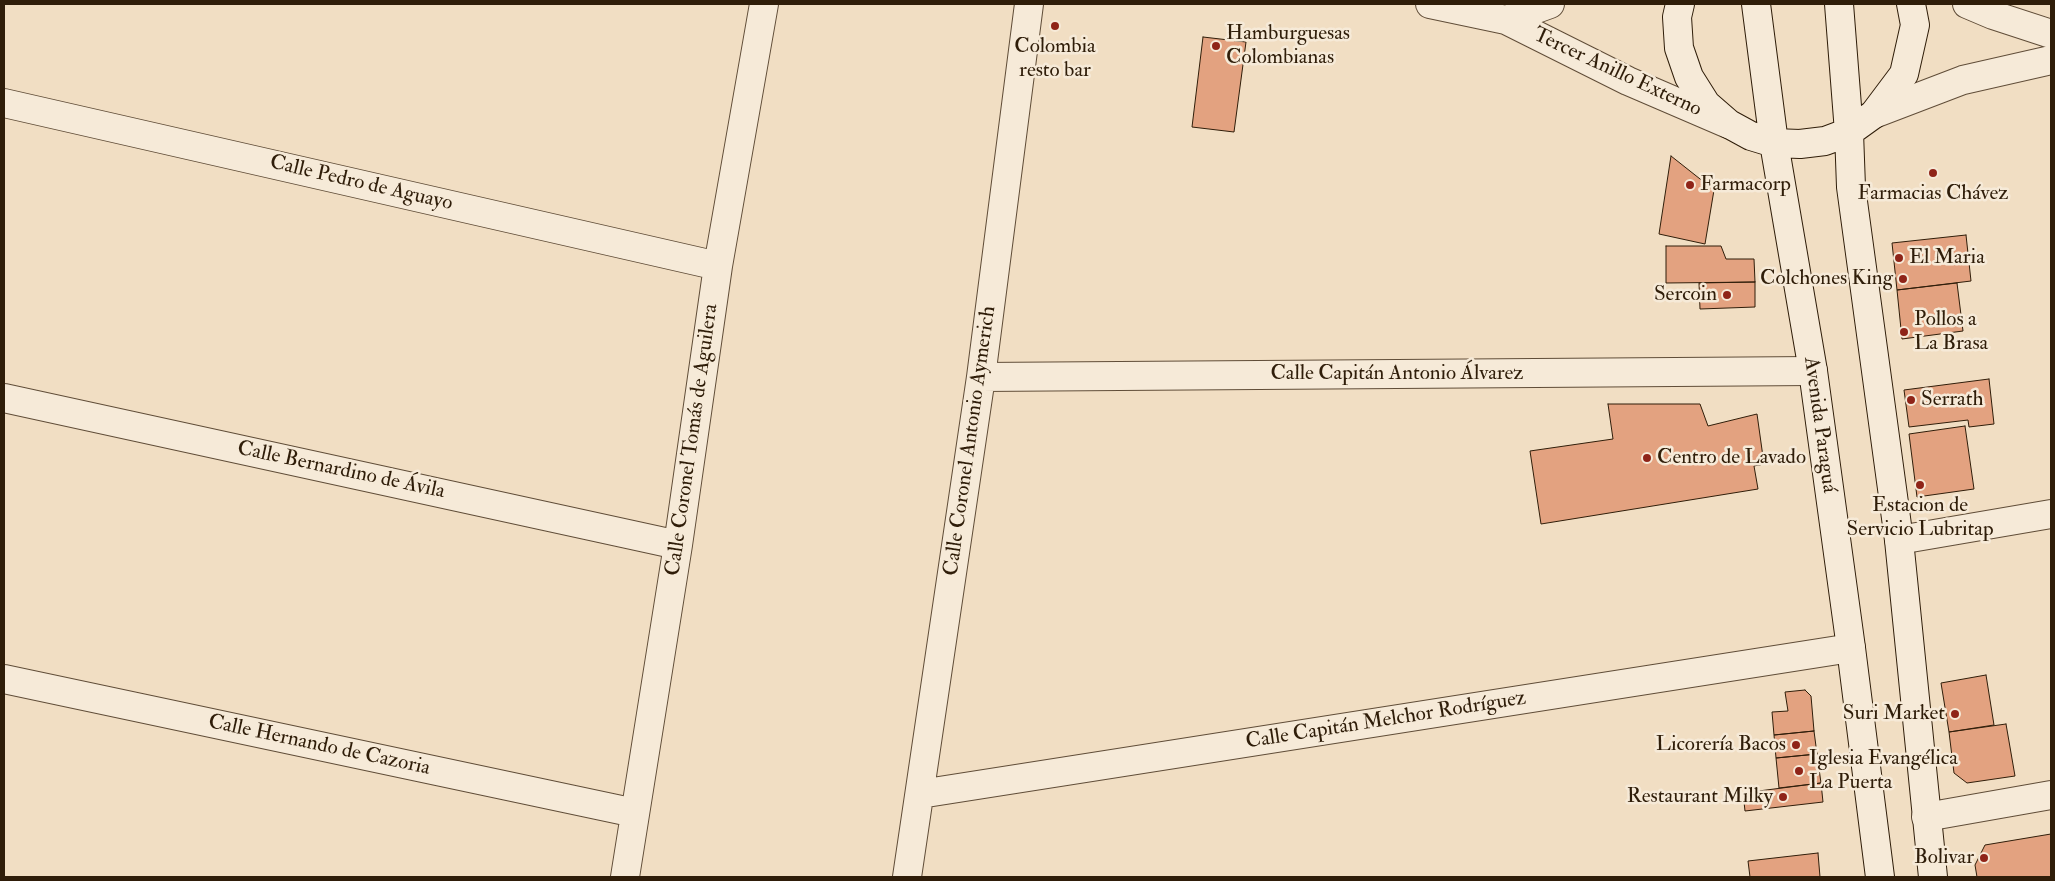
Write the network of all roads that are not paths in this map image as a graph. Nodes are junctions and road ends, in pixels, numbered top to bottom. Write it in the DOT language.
graph roads {
  1 [pos="764,4"];
  2 [pos="1029,4"];
  3 [pos="1430,4"];
  4 [pos="1550,4"];
  5 [pos="1680,4"];
  6 [pos="1756,4"];
  7 [pos="1839,4"];
  8 [pos="1911,4"];
  9 [pos="1967,4"];
  10 [pos="1506,20"];
  11 [pos="2051,34"];
  12 [pos="2051,60"];
  13 [pos="4,103"];
  14 [pos="1874,114"];
  15 [pos="1729,124"];
  16 [pos="1849,132"];
  17 [pos="1774,142"];
  18 [pos="718,266"];
  19 [pos="1812,371"];
  20 [pos="981,377"];
  21 [pos="4,398"];
  22 [pos="2051,514"];
  23 [pos="1899,540"];
  24 [pos="678,545"];
  25 [pos="1852,648"];
  26 [pos="4,679"];
  27 [pos="920,794"];
  28 [pos="2051,795"];
  29 [pos="635,813"];
  30 [pos="1926,817"];
  31 [pos="625,877"];
  32 [pos="907,877"];
  33 [pos="1880,877"];
  34 [pos="1933,877"];
  1 -- 18 [label="street, Calle Coronel Tomás de Aguilera"];
  2 -- 20 [label="street, Calle Coronel Antonio Aymerich"];
  3 -- 10 [label="street, Tercer Anillo Externo"];
  4 -- 10 [label="street, Tercer Anillo Externo"];
  5 -- 15 [label="street"];
  6 -- 17 [label="street, Avenida Paraguá"];
  7 -- 16 [label="street"];
  8 -- 14 [label="street"];
  9 -- 11 [label="street"];
  10 -- 15 [label="street, Tercer Anillo Externo"];
  12 -- 14 [label="street"];
  13 -- 18 [label="street, Calle Pedro de Aguayo"];
  14 -- 16 [label="street"];
  15 -- 17 [label="street"];
  16 -- 17 [label="street"];
  16 -- 23 [label="street"];
  17 -- 19 [label="street, Avenida Paraguá"];
  18 -- 24 [label="street, Calle Coronel Tomás de Aguilera"];
  19 -- 20 [label="street, Calle Capitán Antonio Álvarez"];
  19 -- 25 [label="street, Avenida Paraguá"];
  20 -- 27 [label="street, Calle Coronel Antonio Aymerich"];
  21 -- 24 [label="street, Calle Bernardino de Ávila"];
  22 -- 23 [label="street"];
  23 -- 30 [label="street"];
  24 -- 29 [label="street, Calle Coronel Tomás de Aguilera"];
  25 -- 27 [label="street, Calle Capitán Melchor Rodríguez"];
  25 -- 33 [label="street, Avenida Paraguá"];
  26 -- 29 [label="street, Calle Hernando de Cazoria"];
  27 -- 32 [label="street, Calle Coronel Antonio Aymerich"];
  28 -- 30 [label="street"];
  29 -- 31 [label="street, Calle Coronel Tomás de Aguilera"];
  30 -- 34 [label="street"];
}
